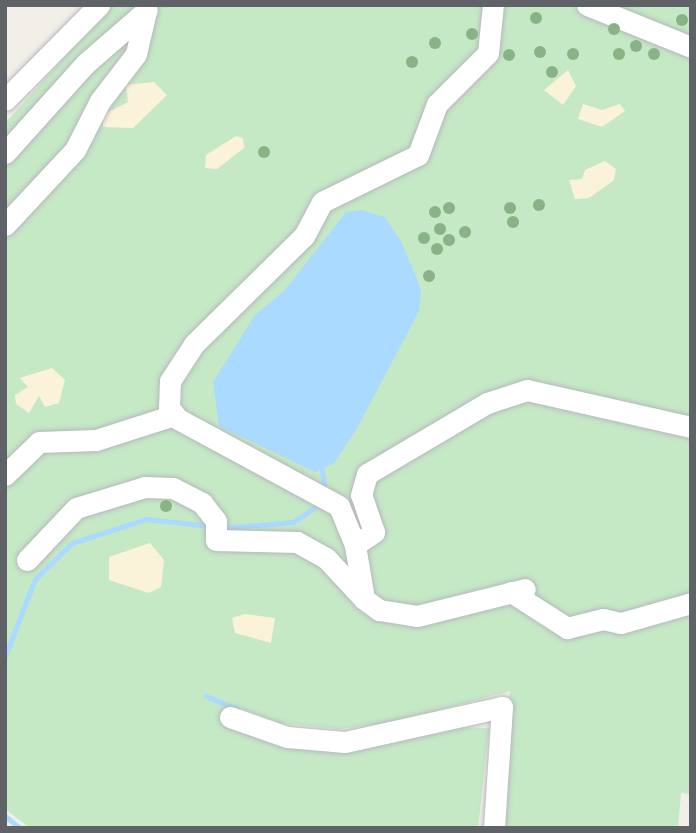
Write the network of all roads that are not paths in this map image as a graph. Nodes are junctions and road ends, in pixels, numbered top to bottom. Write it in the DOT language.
graph roads {
  1 [pos="99,5"];
  2 [pos="493,5"];
  3 [pos="587,5"];
  4 [pos="148,8"];
  5 [pos="691,47"];
  6 [pos="5,100"];
  7 [pos="5,153"];
  8 [pos="5,226"];
  9 [pos="174,415"];
  10 [pos="691,427"];
  11 [pos="5,475"];
  12 [pos="355,545"];
  13 [pos="27,560"];
  14 [pos="364,599"];
  15 [pos="691,603"];
  16 [pos="230,717"];
  17 [pos="494,828"];
  1 -- 6 [label="street"];
  2 -- 9 [label="street"];
  3 -- 5 [label="street"];
  4 -- 7 [label="street"];
  4 -- 8 [label="street"];
  9 -- 11 [label="street"];
  9 -- 12 [label="street"];
  10 -- 12 [label="street"];
  12 -- 14 [label="street"];
  13 -- 14 [label="street"];
  14 -- 15 [label="street"];
  16 -- 17 [label="street"];
}
